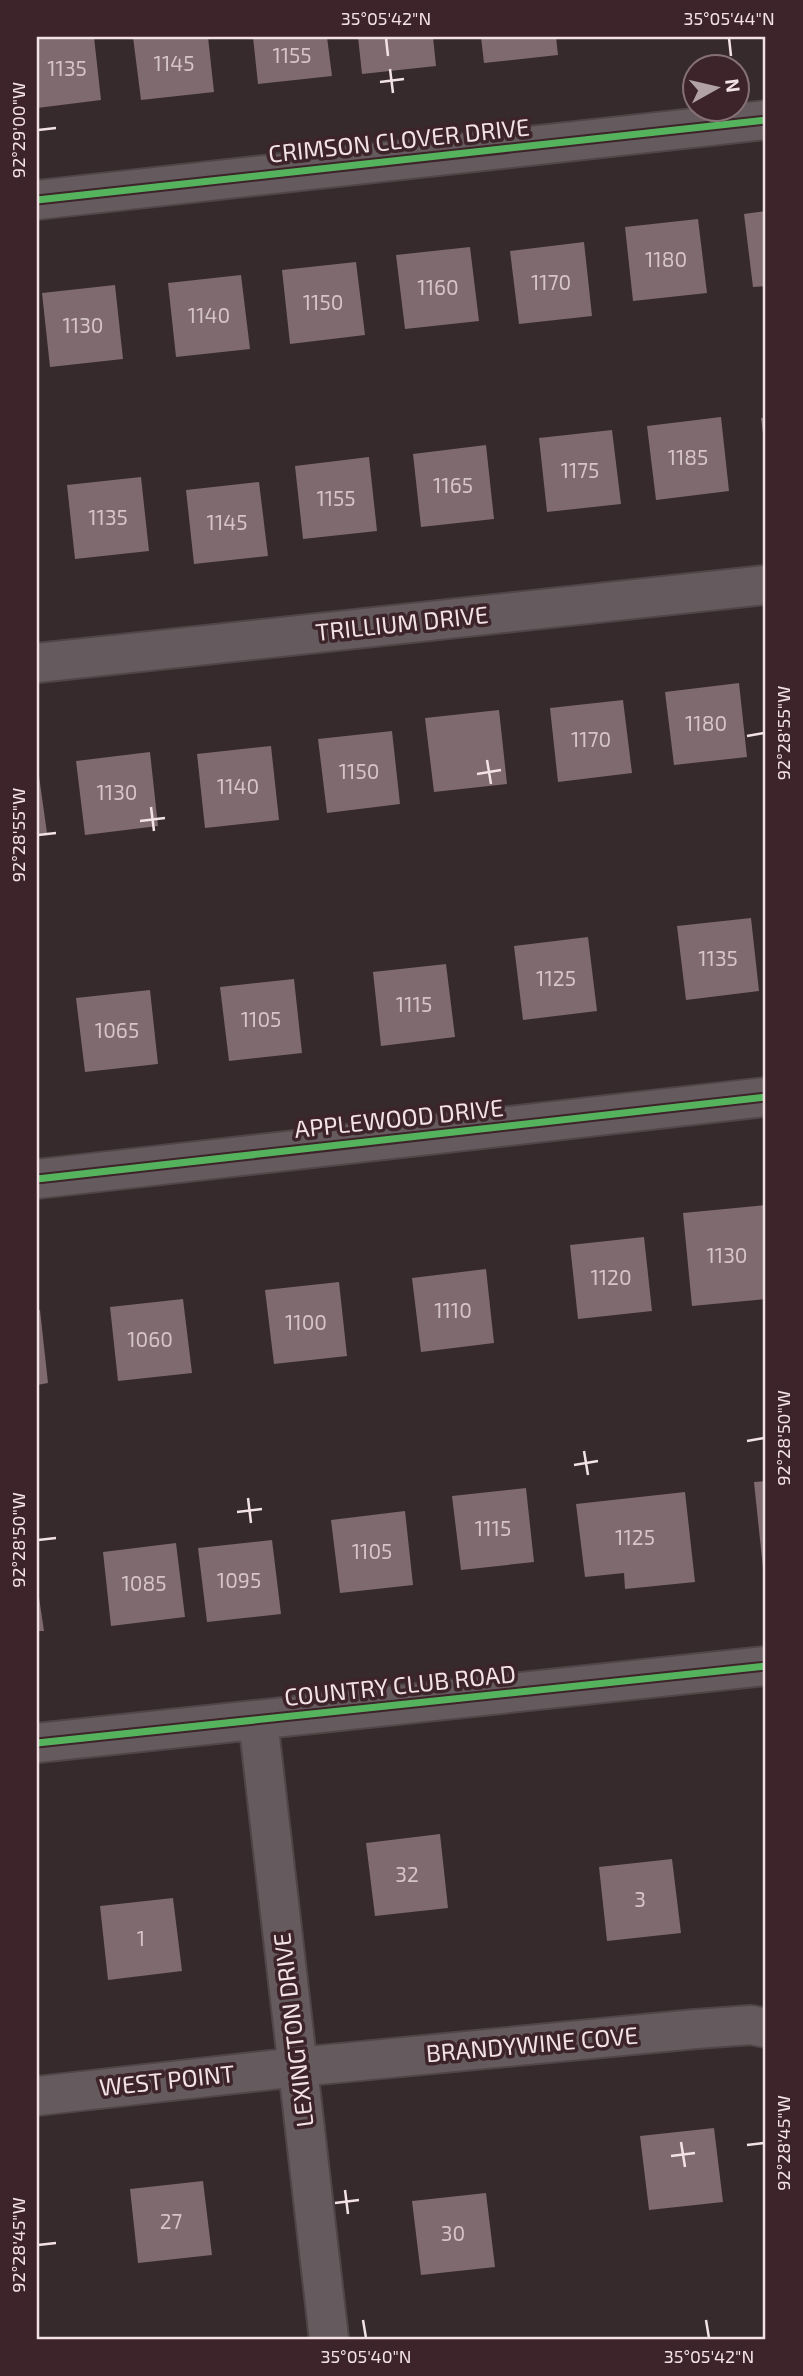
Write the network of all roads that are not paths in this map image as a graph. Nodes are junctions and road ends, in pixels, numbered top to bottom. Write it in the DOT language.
graph roads {
  1 [pos="766,120"];
  2 [pos="37,200"];
  3 [pos="766,585"];
  4 [pos="37,663"];
  5 [pos="766,1097"];
  6 [pos="37,1179"];
  7 [pos="766,1667"];
  8 [pos="258,1720"];
  9 [pos="37,1743"];
  10 [pos="766,2028"];
  11 [pos="298,2067"];
  12 [pos="37,2096"];
  13 [pos="329,2339"];
  1 -- 2 [label="street, CRIMSON CLOVER DRIVE"];
  3 -- 4 [label="street, TRILLIUM DRIVE"];
  5 -- 6 [label="street, APPLEWOOD DRIVE"];
  7 -- 8 [label="street, COUNTRY CLUB ROAD"];
  8 -- 9 [label="street, COUNTRY CLUB ROAD"];
  8 -- 11 [label="street, LEXINGTON DRIVE"];
  10 -- 11 [label="street, BRANDYWINE COVE"];
  11 -- 12 [label="street, WEST POINT"];
  11 -- 13 [label="street, LEXINGTON DRIVE"];
}
